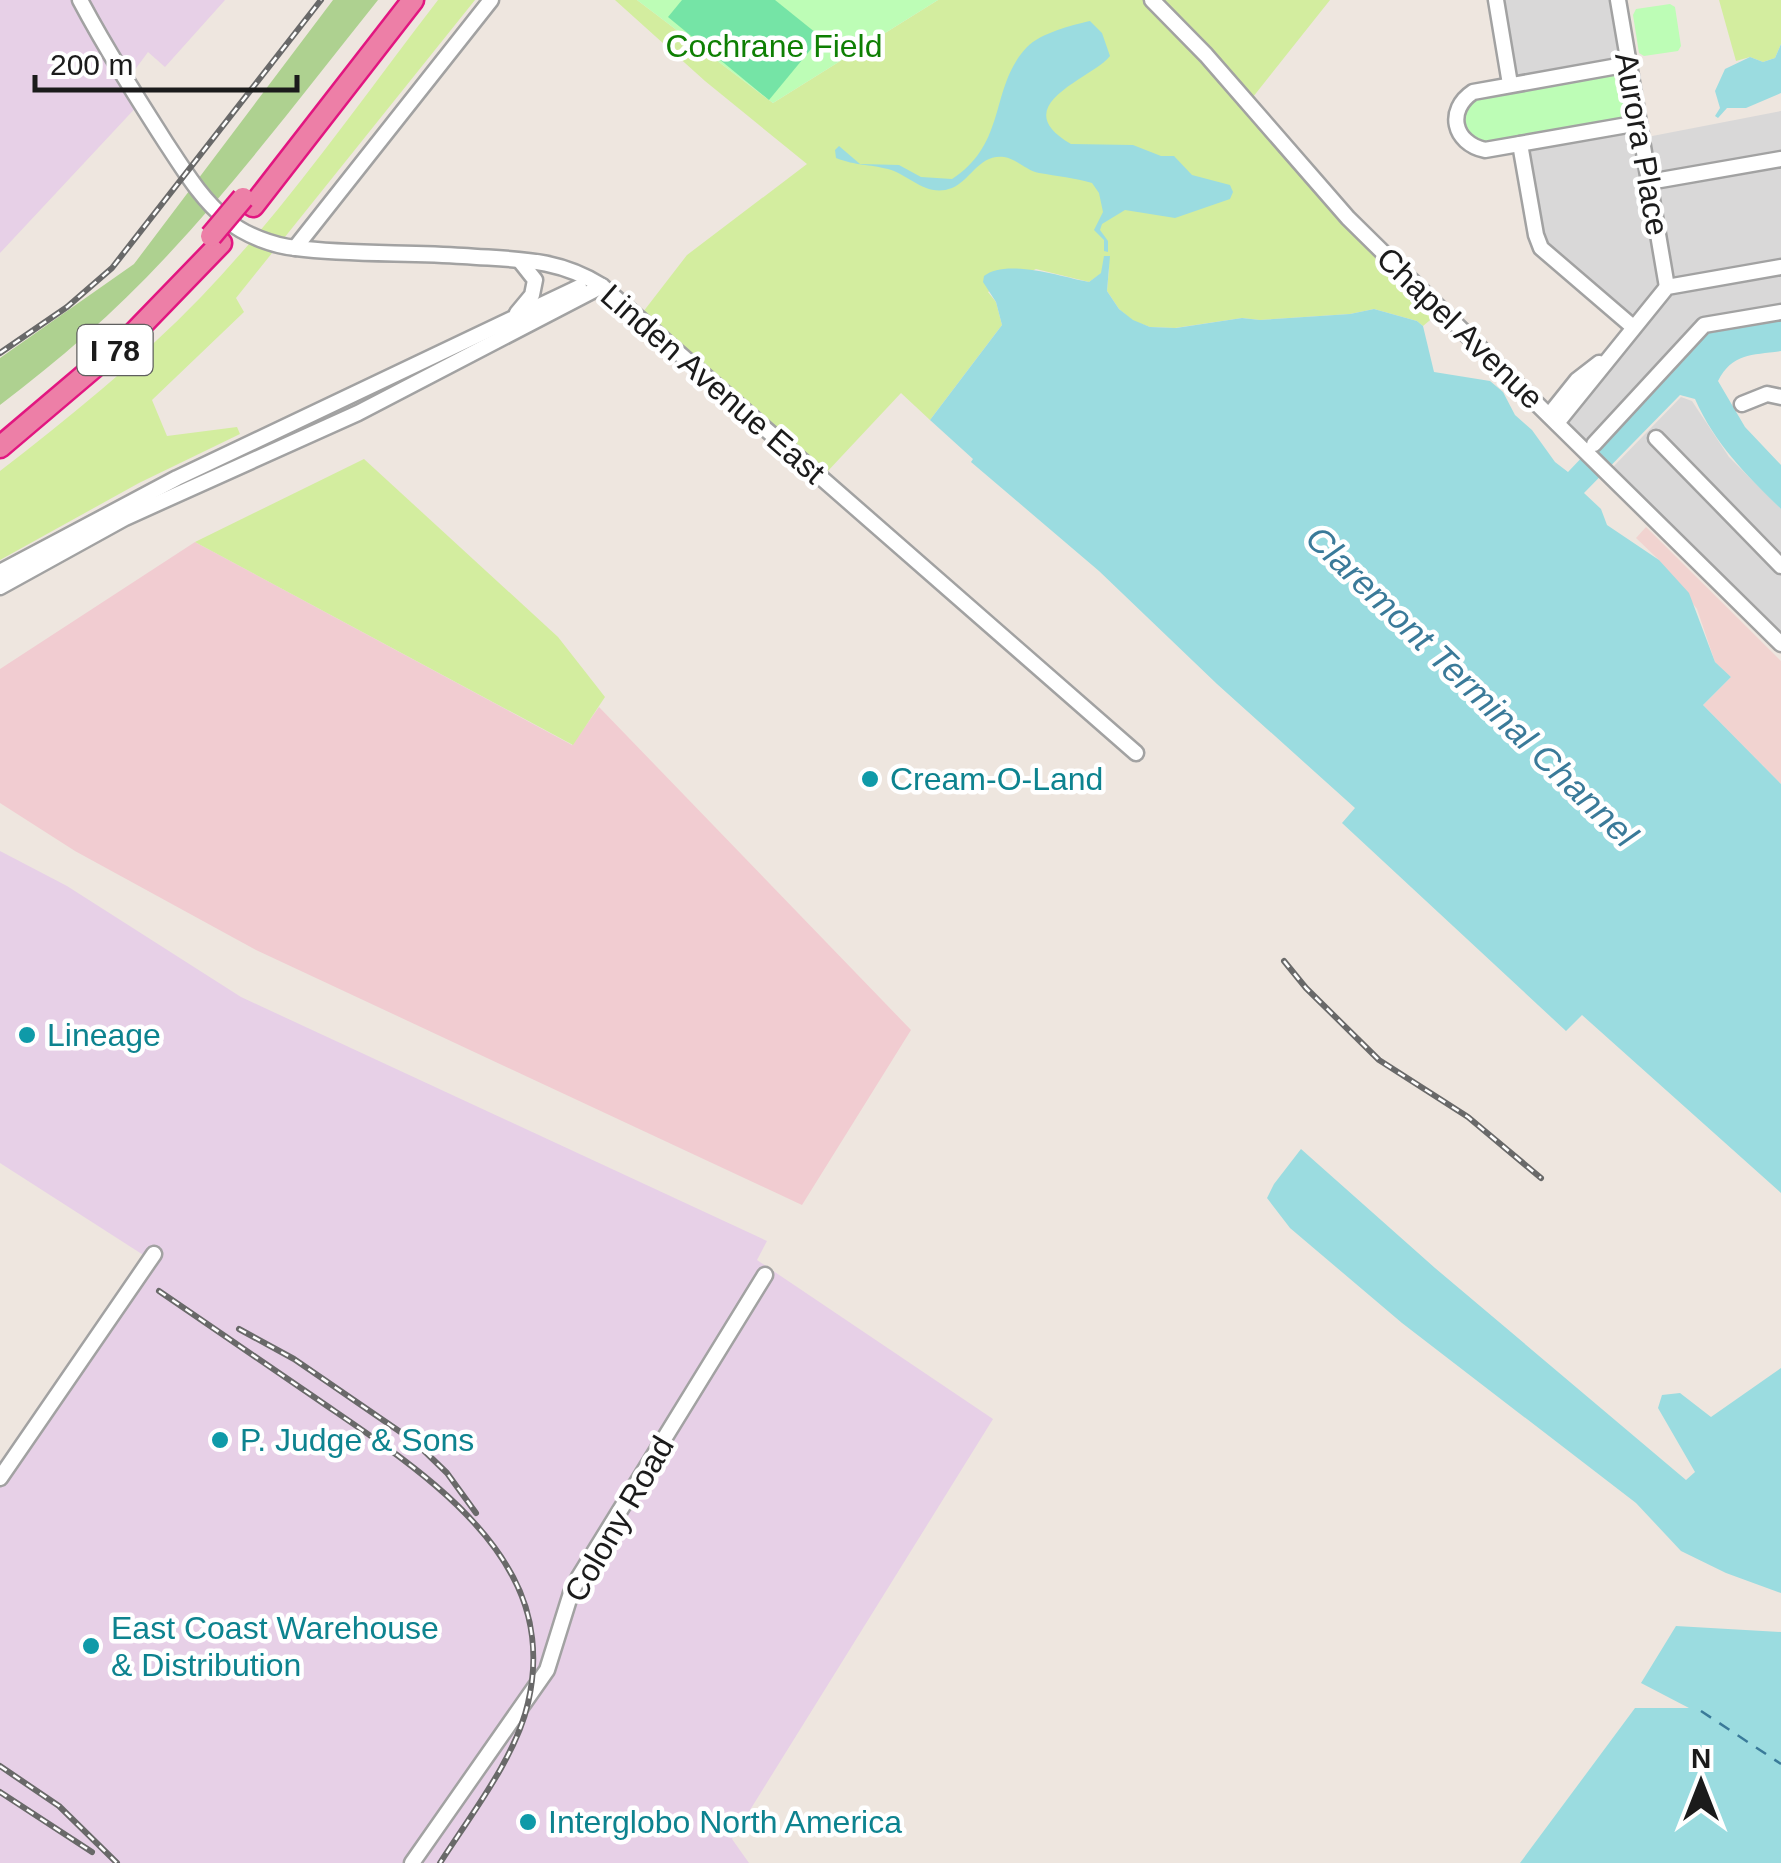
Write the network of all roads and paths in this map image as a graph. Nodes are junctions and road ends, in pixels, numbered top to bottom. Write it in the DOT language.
graph roads {
  1 [pos="80,0"];
  2 [pos="398,0"];
  3 [pos="414,0"];
  4 [pos="491,0"];
  5 [pos="1152,0"];
  6 [pos="1496,0"];
  7 [pos="1618,0"];
  8 [pos="1628,64"];
  9 [pos="1510,84"];
  10 [pos="1639,123"];
  11 [pos="1520,144"];
  12 [pos="1781,160"];
  13 [pos="1649,182"];
  14 [pos="248,202"];
  15 [pos="216,240"];
  16 [pos="295,248"];
  17 [pos="519,260"];
  18 [pos="1781,268"];
  19 [pos="598,283"];
  20 [pos="1666,287"];
  21 [pos="1781,312"];
  22 [pos="513,318"];
  23 [pos="1633,326"];
  24 [pos="1781,397"];
  25 [pos="1742,404"];
  26 [pos="1553,419"];
  27 [pos="0,432"];
  28 [pos="1656,438"];
  29 [pos="0,447"];
  30 [pos="1590,448"];
  31 [pos="1781,566"];
  32 [pos="0,572"];
  33 [pos="0,587"];
  34 [pos="1781,644"];
  35 [pos="1136,753"];
  36 [pos="154,1254"];
  37 [pos="766,1275"];
  38 [pos="0,1478"];
  39 [pos="412,1863"];
  1 -- 16 [label="street, Linden Avenue East"];
  2 -- 14 [label="highway, I 78"];
  3 -- 14 [label="highway, I 78"];
  4 -- 16 [label="street"];
  5 -- 26 [label="street, Chapel Avenue"];
  6 -- 9 [label="street"];
  7 -- 8 [label="street, Aurora Place"];
  8 -- 9 [label="street"];
  8 -- 10 [label="street, Aurora Place"];
  9 -- 11 [label="street"];
  10 -- 11 [label="street"];
  10 -- 13 [label="street, Aurora Place"];
  11 -- 23 [label="street"];
  12 -- 13 [label="street"];
  13 -- 20 [label="street, Aurora Place"];
  14 -- 15 [label="highway, I 78"];
  15 -- 27 [label="highway, I 78"];
  15 -- 29 [label="highway, I 78"];
  16 -- 17 [label="street, Linden Avenue East"];
  17 -- 19 [label="street, Linden Avenue East"];
  17 -- 22 [label="street"];
  18 -- 20 [label="street"];
  19 -- 22 [label="street"];
  19 -- 33 [label="street"];
  19 -- 35 [label="street, Linden Avenue East"];
  20 -- 23 [label="street"];
  21 -- 30 [label="street"];
  22 -- 32 [label="street"];
  23 -- 26 [label="street"];
  24 -- 25 [label="street"];
  26 -- 30 [label="street, Chapel Avenue"];
  28 -- 31 [label="street"];
  30 -- 34 [label="street, Chapel Avenue"];
  36 -- 38 [label="street"];
  37 -- 39 [label="street, Colony Road"];
}
